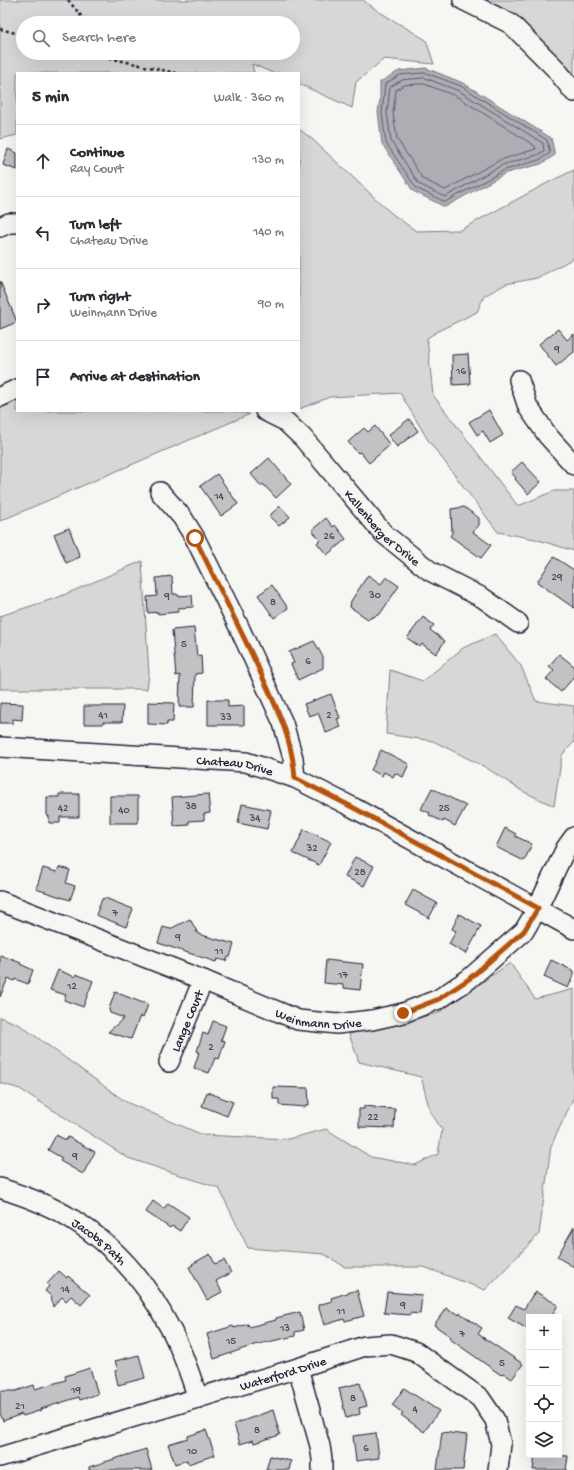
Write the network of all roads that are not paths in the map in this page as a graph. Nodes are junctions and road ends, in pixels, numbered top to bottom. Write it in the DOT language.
graph roads {
  1 [pos="463,0"];
  2 [pos="574,92"];
  3 [pos="519,380"];
  4 [pos="16,389"];
  5 [pos="0,397"];
  6 [pos="267,412"];
  7 [pos="574,465"];
  8 [pos="160,492"];
  9 [pos="518,623"];
  10 [pos="0,746"];
  11 [pos="295,778"];
  12 [pos="574,837"];
  13 [pos="0,902"];
  14 [pos="538,908"];
  15 [pos="574,929"];
  16 [pos="203,980"];
  17 [pos="170,1062"];
  18 [pos="0,1188"];
  19 [pos="298,1368"];
  20 [pos="198,1398"];
  21 [pos="0,1457"];
  22 [pos="322,1470"];
  23 [pos="498,1470"];
  1 -- 2 [label="street"];
  3 -- 7 [label="street"];
  4 -- 5 [label="street"];
  6 -- 9 [label="street, Kallenberger Drive"];
  8 -- 11 [label="street"];
  10 -- 11 [label="street, Chateau Drive"];
  11 -- 14 [label="street, Chateau Drive"];
  12 -- 14 [label="street, Weinmann Drive"];
  13 -- 16 [label="street, Weinmann Drive"];
  14 -- 15 [label="street, Chateau Drive"];
  14 -- 16 [label="street, Weinmann Drive"];
  16 -- 17 [label="street, Lange Court"];
  18 -- 20 [label="street, Jacobs Path"];
  19 -- 20 [label="street, Waterford Drive"];
  19 -- 22 [label="street"];
  19 -- 23 [label="street, Waterford Drive"];
  20 -- 21 [label="street, Waterford Drive"];
}
